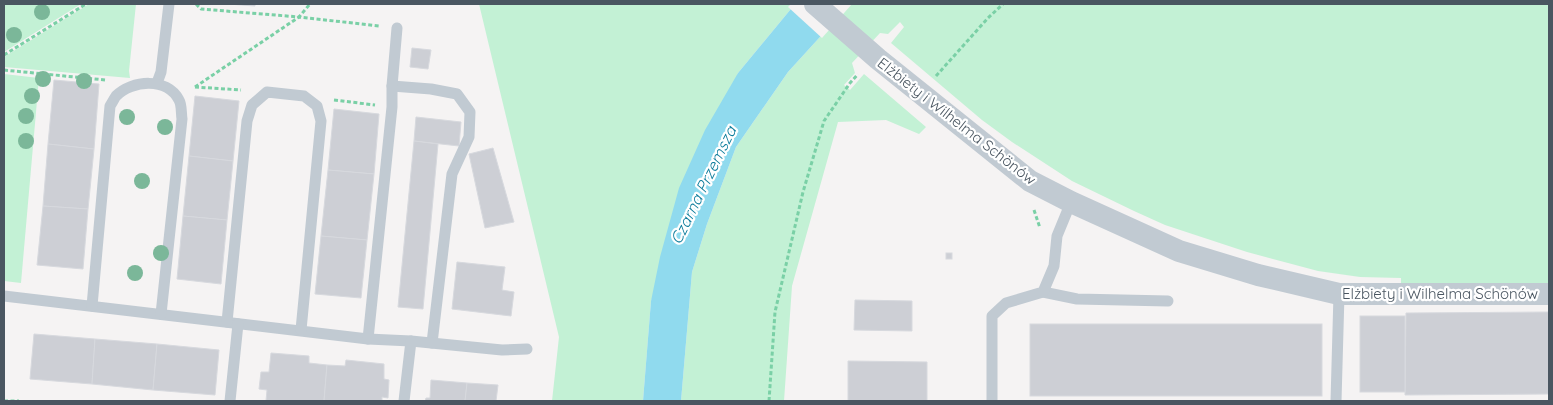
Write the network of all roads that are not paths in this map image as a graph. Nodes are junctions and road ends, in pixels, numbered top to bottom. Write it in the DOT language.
graph roads {
  1 [pos="169,4"];
  2 [pos="815,4"];
  3 [pos="397,28"];
  4 [pos="157,83"];
  5 [pos="392,86"];
  6 [pos="1071,202"];
  7 [pos="1043,292"];
  8 [pos="1339,294"];
  9 [pos="1549,294"];
  10 [pos="4,296"];
  11 [pos="1168,301"];
  12 [pos="92,306"];
  13 [pos="161,314"];
  14 [pos="233,323"];
  15 [pos="300,330"];
  16 [pos="368,339"];
  17 [pos="411,341"];
  18 [pos="432,343"];
  19 [pos="527,349"];
  20 [pos="230,401"];
  21 [pos="404,401"];
  22 [pos="992,401"];
  23 [pos="1336,401"];
  1 -- 4 [label="lane"];
  2 -- 6 [label="street, Elżbiety i Wilhelma Schönów"];
  3 -- 5 [label="lane"];
  4 -- 12 [label="lane"];
  4 -- 13 [label="lane"];
  5 -- 16 [label="lane"];
  5 -- 18 [label="lane"];
  6 -- 7 [label="lane"];
  6 -- 8 [label="street, Elżbiety i Wilhelma Schönów"];
  7 -- 11 [label="lane"];
  7 -- 22 [label="lane"];
  8 -- 9 [label="street, Elżbiety i Wilhelma Schönów"];
  8 -- 23 [label="lane"];
  10 -- 12 [label="lane"];
  12 -- 13 [label="lane"];
  13 -- 14 [label="lane"];
  14 -- 15 [label="lane"];
  14 -- 15 [label="lane"];
  14 -- 20 [label="lane"];
  15 -- 16 [label="lane"];
  16 -- 17 [label="lane"];
  17 -- 18 [label="lane"];
  17 -- 21 [label="lane"];
  18 -- 19 [label="lane"];
}
